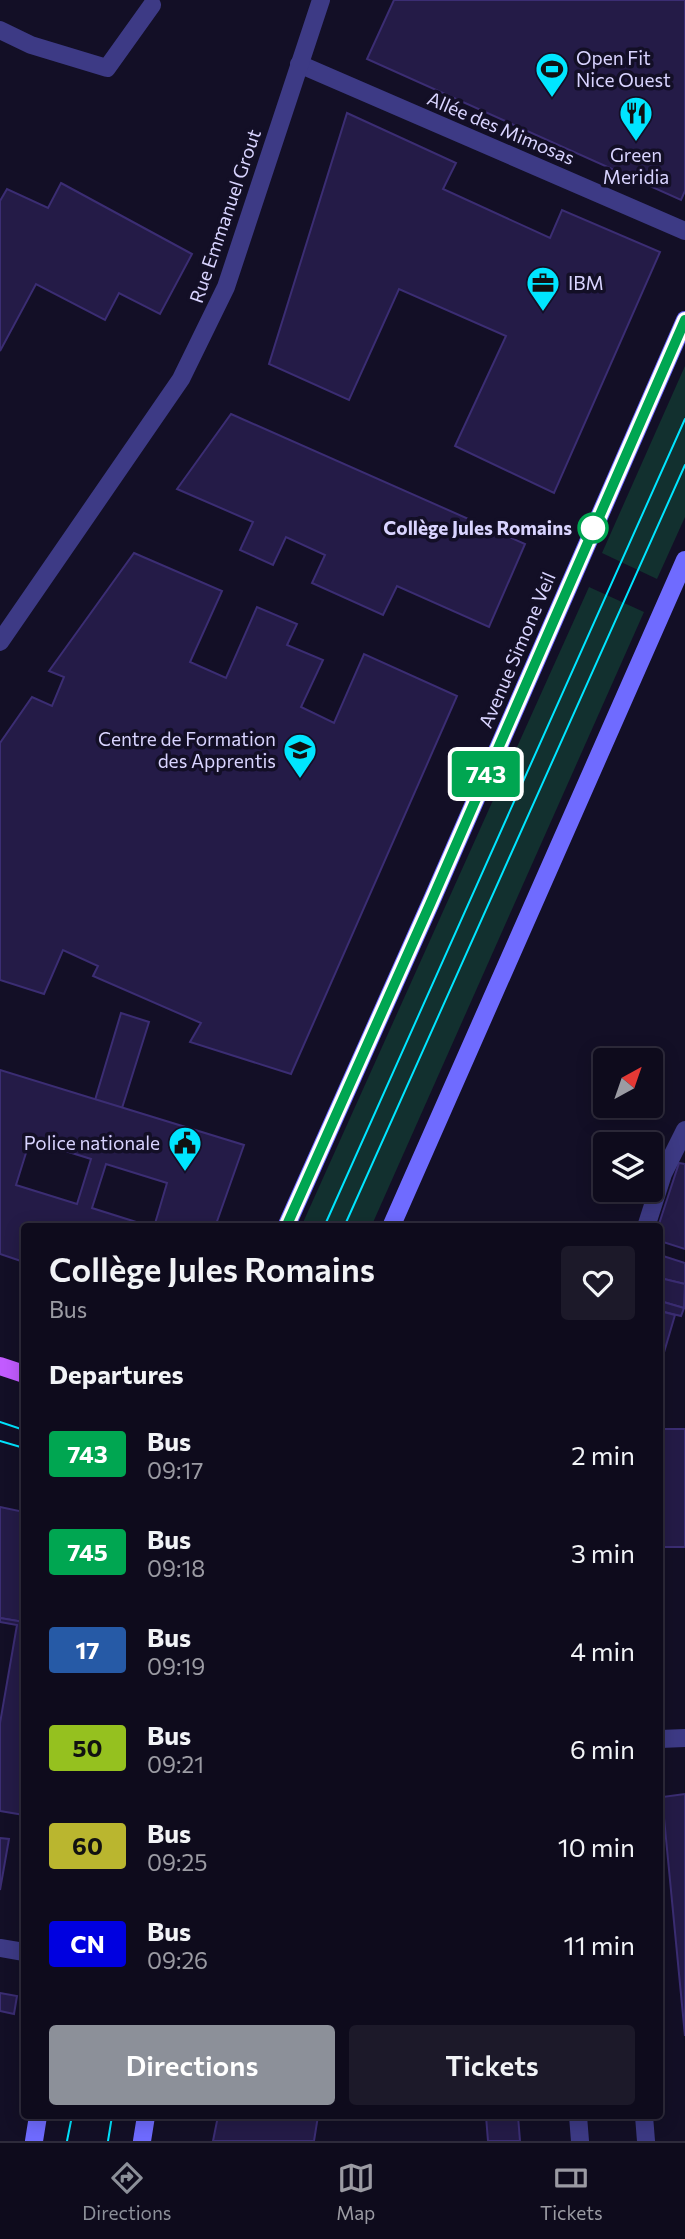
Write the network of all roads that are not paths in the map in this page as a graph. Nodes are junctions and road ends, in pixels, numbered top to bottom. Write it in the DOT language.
graph roads {
  1 [pos="321,0"];
  2 [pos="148,2"];
  3 [pos="0,30"];
  4 [pos="299,64"];
  5 [pos="685,231"];
  6 [pos="685,320"];
  7 [pos="685,560"];
  8 [pos="0,642"];
  9 [pos="685,1130"];
  10 [pos="288,1223"];
  11 [pos="393,1223"];
  12 [pos="647,1223"];
  13 [pos="0,1366"];
  14 [pos="21,1373"];
  15 [pos="685,1738"];
  16 [pos="663,1739"];
  17 [pos="0,1948"];
  18 [pos="21,1952"];
  19 [pos="38,2119"];
  20 [pos="146,2119"];
  21 [pos="578,2119"];
  22 [pos="644,2119"];
  23 [pos="34,2141"];
  24 [pos="142,2141"];
  25 [pos="580,2141"];
  26 [pos="646,2141"];
  1 -- 4 [label="street, Rue Emmanuel Grout"];
  2 -- 3 [label="street"];
  4 -- 5 [label="street, Allée des Mimosas"];
  4 -- 8 [label="street, Rue Emmanuel Grout"];
  6 -- 10 [label="main road, Avenue Simone Veil"];
  7 -- 11 [label="main road"];
  9 -- 12 [label="street"];
  13 -- 14 [label="main road"];
  15 -- 16 [label="street"];
  17 -- 18 [label="street"];
  19 -- 23 [label="main road"];
  20 -- 24 [label="main road"];
  21 -- 25 [label="street"];
  22 -- 26 [label="street"];
}
